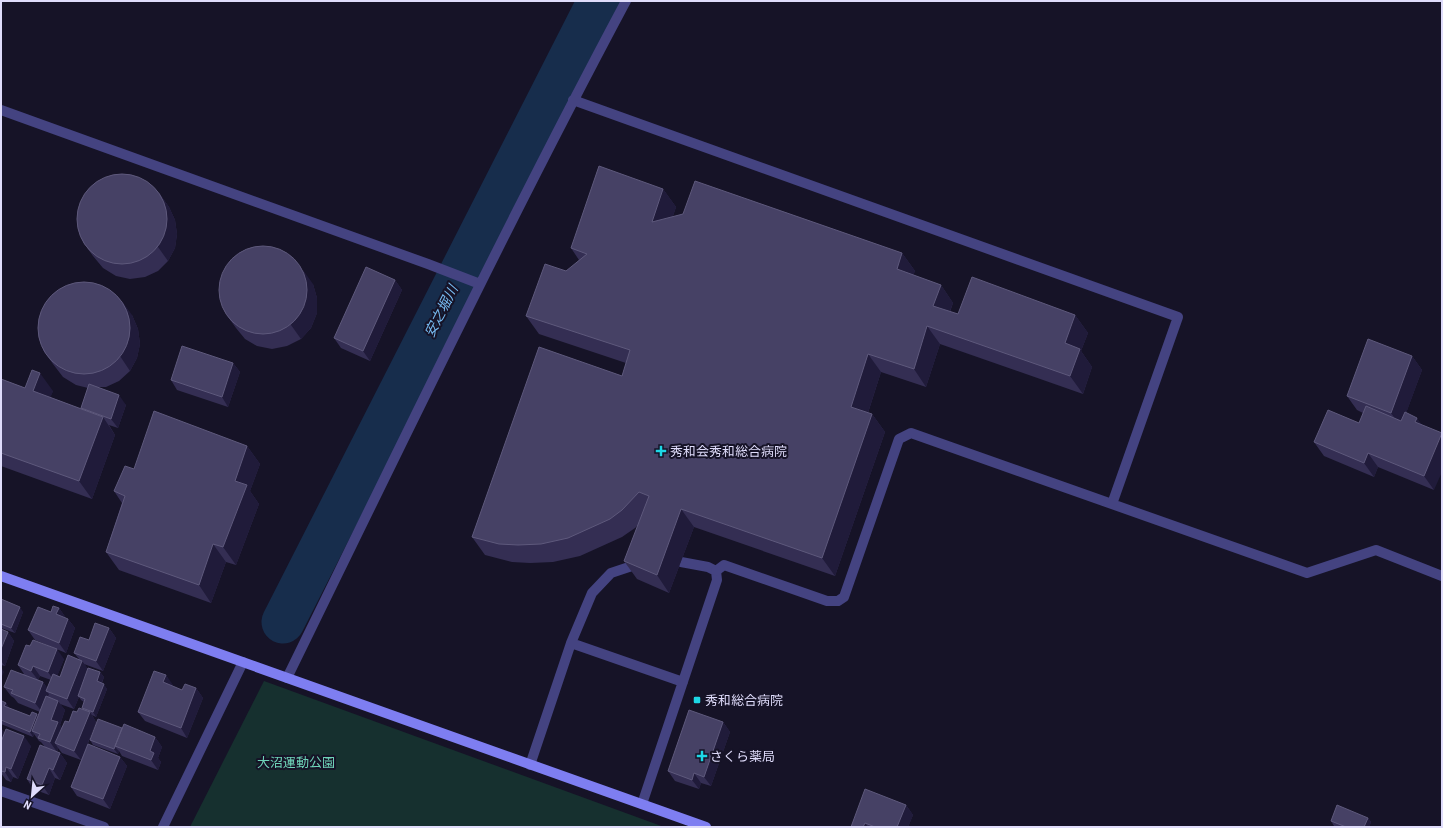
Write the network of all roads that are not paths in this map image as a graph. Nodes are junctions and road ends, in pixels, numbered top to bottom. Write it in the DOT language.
graph roads {
  1 [pos="626,1"];
  2 [pos="573,100"];
  3 [pos="1,110"];
  4 [pos="480,284"];
  5 [pos="1112,504"];
  6 [pos="681,562"];
  7 [pos="643,563"];
  8 [pos="716,571"];
  9 [pos="1,576"];
  10 [pos="1442,576"];
  11 [pos="571,643"];
  12 [pos="243,662"];
  13 [pos="287,678"];
  14 [pos="683,682"];
  15 [pos="530,765"];
  16 [pos="1,791"];
  17 [pos="642,804"];
  18 [pos="104,827"];
  19 [pos="163,827"];
  20 [pos="706,827"];
  1 -- 2 [label="street"];
  2 -- 4 [label="street"];
  2 -- 5 [label="street"];
  3 -- 4 [label="street"];
  4 -- 13 [label="street"];
  5 -- 8 [label="street"];
  5 -- 10 [label="street"];
  6 -- 8 [label="street"];
  7 -- 11 [label="street"];
  8 -- 14 [label="street"];
  9 -- 12 [label="street"];
  11 -- 14 [label="street"];
  11 -- 15 [label="street"];
  12 -- 13 [label="street"];
  12 -- 19 [label="street"];
  13 -- 15 [label="street"];
  14 -- 17 [label="street"];
  15 -- 17 [label="street"];
  16 -- 18 [label="street"];
  17 -- 20 [label="street"];
}
